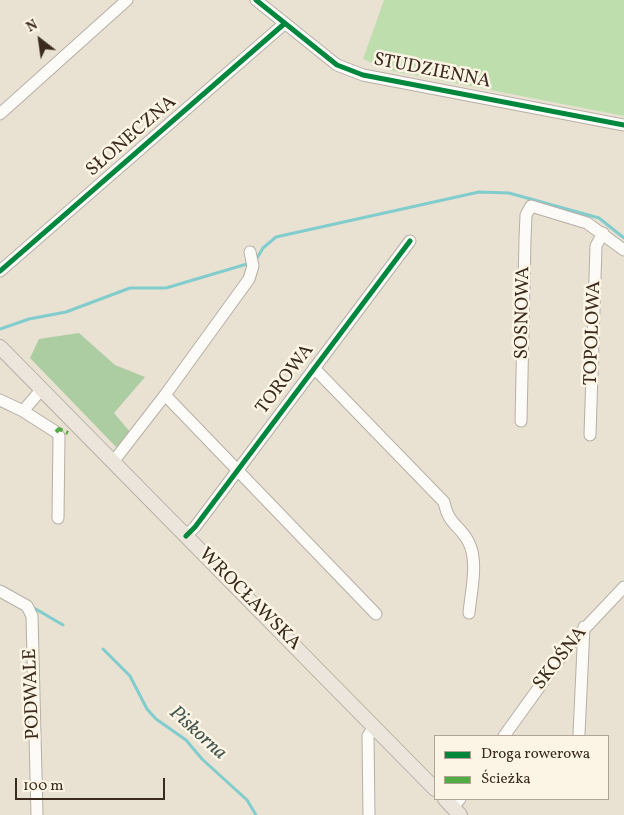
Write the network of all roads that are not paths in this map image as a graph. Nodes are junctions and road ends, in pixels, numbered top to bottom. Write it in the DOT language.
graph roads {
  1 [pos="127,0"];
  2 [pos="256,0"];
  3 [pos="284,24"];
  4 [pos="0,114"];
  5 [pos="624,125"];
  6 [pos="603,233"];
  7 [pos="410,241"];
  8 [pos="624,250"];
  9 [pos="250,252"];
  10 [pos="0,271"];
  11 [pos="0,347"];
  12 [pos="314,368"];
  13 [pos="41,390"];
  14 [pos="165,396"];
  15 [pos="0,400"];
  16 [pos="23,411"];
  17 [pos="521,421"];
  18 [pos="590,435"];
  19 [pos="113,462"];
  20 [pos="236,471"];
  21 [pos="58,518"];
  22 [pos="186,536"];
  23 [pos="624,587"];
  24 [pos="0,591"];
  25 [pos="469,613"];
  26 [pos="376,614"];
  27 [pos="584,627"];
  28 [pos="374,727"];
  29 [pos="580,734"];
  30 [pos="505,735"];
  31 [pos="434,788"];
  32 [pos="37,815"];
  33 [pos="369,815"];
  1 -- 4 [label="street"];
  2 -- 3 [label="street, STUDZIENNA"];
  3 -- 5 [label="street, STUDZIENNA"];
  3 -- 10 [label="street, SŁONECZNA"];
  6 -- 8 [label="street"];
  6 -- 17 [label="street, SOSNOWA"];
  6 -- 18 [label="street, TOPOLOWA"];
  7 -- 12 [label="street, TOROWA"];
  9 -- 14 [label="street"];
  11 -- 13 [label="main road, WROCŁAWSKA"];
  12 -- 20 [label="street, TOROWA"];
  12 -- 25 [label="street"];
  13 -- 16 [label="street"];
  13 -- 19 [label="main road, WROCŁAWSKA"];
  14 -- 19 [label="street"];
  14 -- 20 [label="street"];
  15 -- 16 [label="street"];
  16 -- 21 [label="street"];
  19 -- 22 [label="main road, WROCŁAWSKA"];
  20 -- 22 [label="street, TOROWA"];
  20 -- 26 [label="street"];
  22 -- 28 [label="main road, WROCŁAWSKA"];
  23 -- 27 [label="street, SKOŚNA"];
  24 -- 32 [label="street, PODWALE"];
  27 -- 29 [label="street"];
  27 -- 30 [label="street, SKOŚNA"];
  28 -- 31 [label="main road, WROCŁAWSKA"];
  28 -- 33 [label="street"];
}
